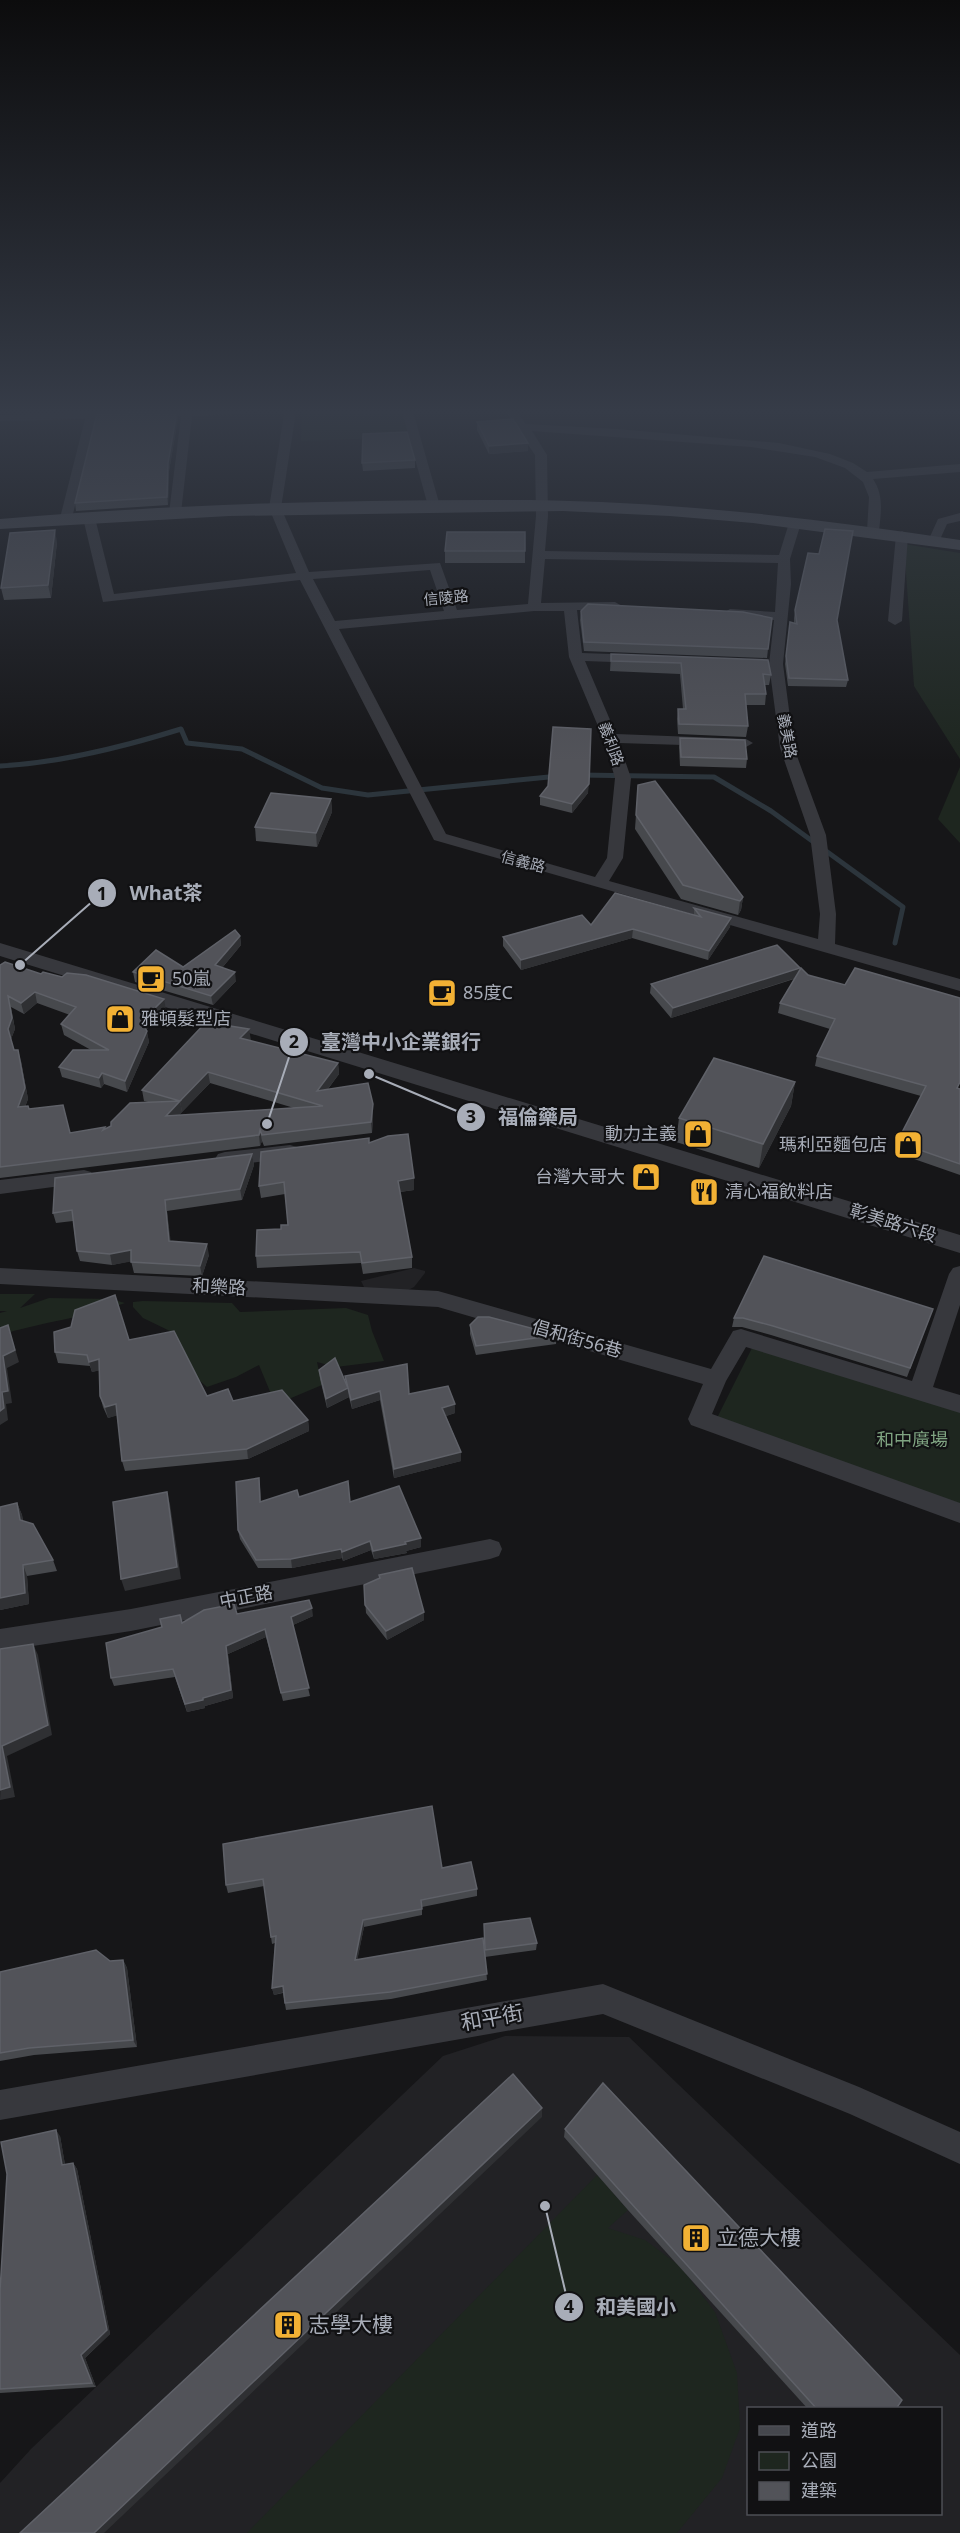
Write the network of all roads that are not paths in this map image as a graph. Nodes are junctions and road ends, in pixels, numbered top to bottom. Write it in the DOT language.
graph roads {
  1 [pos="91,526"];
  2 [pos="283,526"];
  3 [pos="540,526"];
  4 [pos="794,526"];
  5 [pos="826,526"];
  6 [pos="873,526"];
  7 [pos="940,526"];
  8 [pos="873,531"];
  9 [pos="902,535"];
  10 [pos="934,541"];
  11 [pos="960,545"];
  12 [pos="538,555"];
  13 [pos="784,559"];
  14 [pos="305,576"];
  15 [pos="570,606"];
  16 [pos="534,607"];
  17 [pos="630,607"];
  18 [pos="451,613"];
  19 [pos="721,613"];
  20 [pos="781,616"];
  21 [pos="895,621"];
  22 [pos="330,626"];
  23 [pos="576,657"];
  24 [pos="658,660"];
  25 [pos="610,738"];
  26 [pos="746,743"];
  27 [pos="599,883"];
  28 [pos="826,946"];
  29 [pos="0,950"];
  30 [pos="960,985"];
  31 [pos="309,1149"];
  32 [pos="202,1162"];
  33 [pos="107,1174"];
  34 [pos="0,1187"];
  35 [pos="960,1244"];
  36 [pos="960,1274"];
  37 [pos="0,1275"];
  38 [pos="438,1299"];
  39 [pos="716,1379"];
  40 [pos="920,1391"];
  41 [pos="960,1404"];
  42 [pos="960,1513"];
  43 [pos="490,1548"];
  44 [pos="0,1640"];
  45 [pos="0,2105"];
  46 [pos="960,2148"];
  1 -- 14 [label="street"];
  2 -- 14 [label="street, 信義路"];
  3 -- 12 [label="street"];
  4 -- 13 [label="street, 義美路"];
  5 -- 8 [label="main road"];
  6 -- 8 [label="street"];
  7 -- 10 [label="street"];
  8 -- 9 [label="main road"];
  9 -- 10 [label="main road"];
  9 -- 21 [label="street"];
  10 -- 11 [label="main road"];
  12 -- 13 [label="street"];
  12 -- 16 [label="street"];
  13 -- 20 [label="street, 義美路"];
  14 -- 18 [label="street"];
  14 -- 22 [label="street, 信義路"];
  15 -- 16 [label="street, 信陵路"];
  15 -- 17 [label="street, 信陵路"];
  15 -- 23 [label="street, 義利路"];
  16 -- 18 [label="street, 信陵路"];
  18 -- 22 [label="street, 信陵路"];
  19 -- 20 [label="street"];
  20 -- 28 [label="street, 義美路"];
  22 -- 27 [label="street, 信義路"];
  23 -- 24 [label="street"];
  23 -- 25 [label="street, 義利路"];
  25 -- 26 [label="street"];
  25 -- 27 [label="street, 義利路"];
  27 -- 28 [label="street, 信義路"];
  28 -- 30 [label="street, 信義路"];
  29 -- 35 [label="street, 彰美路六段"];
  31 -- 32 [label="street"];
  33 -- 34 [label="street"];
  36 -- 40 [label="street"];
  37 -- 38 [label="street, 和樂路"];
  38 -- 39 [label="street, 倡和街56巷"];
  39 -- 40 [label="street"];
  39 -- 42 [label="street"];
  40 -- 41 [label="street"];
  43 -- 44 [label="street, 中正路"];
  45 -- 46 [label="street, 和平街"];
}
